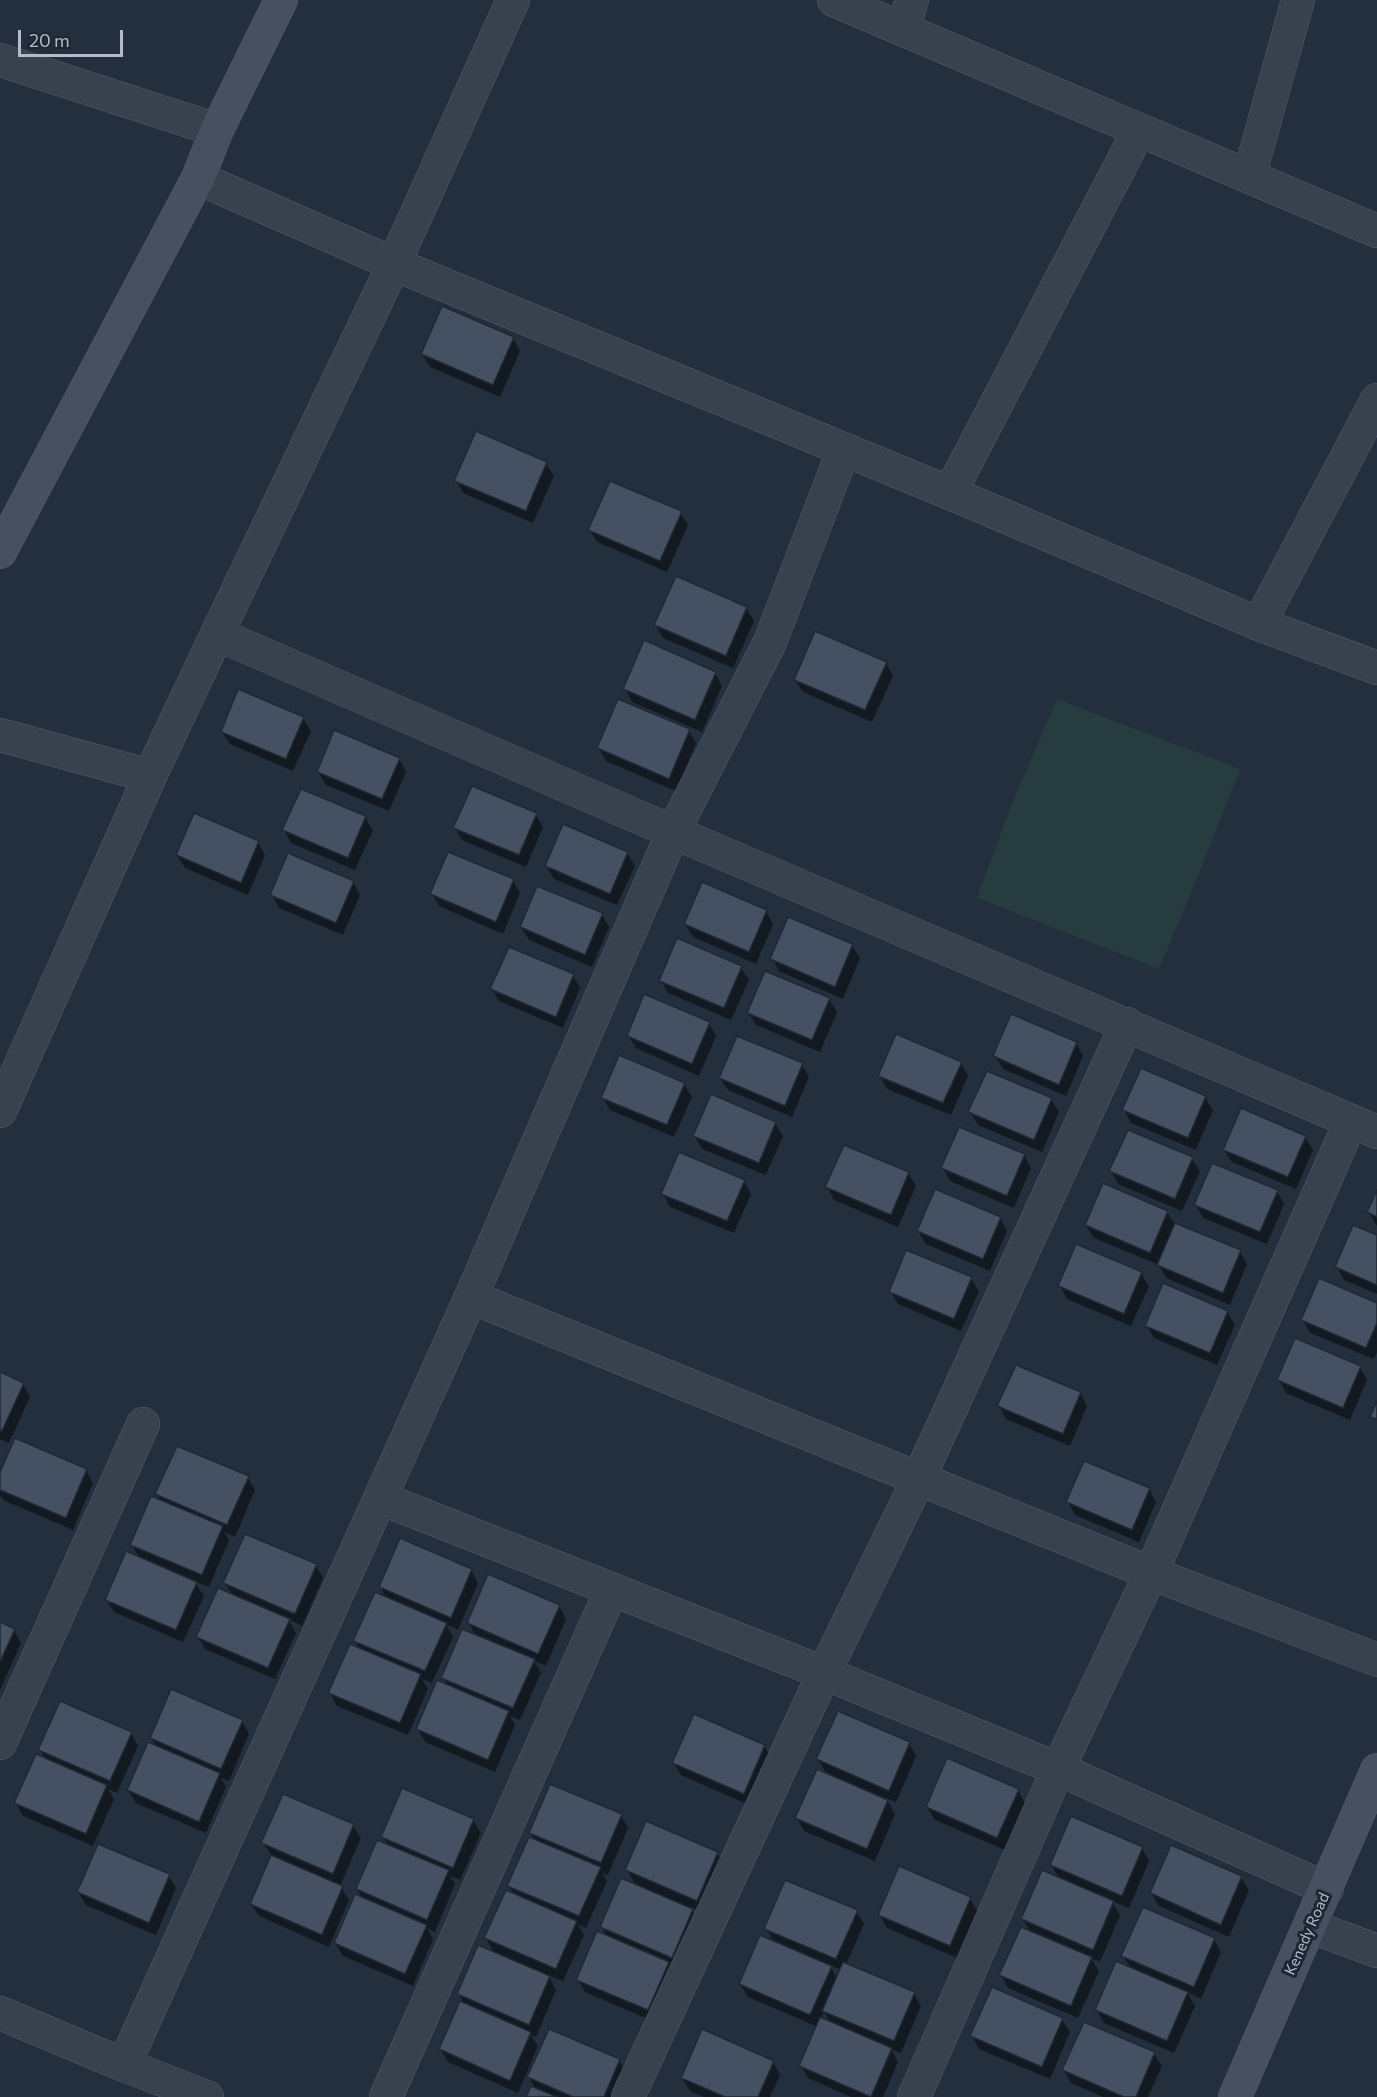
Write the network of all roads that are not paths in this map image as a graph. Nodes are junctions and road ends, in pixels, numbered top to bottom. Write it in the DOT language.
graph roads {
  1 [pos="281,0"];
  2 [pos="513,0"];
  3 [pos="834,0"];
  4 [pos="1298,0"];
  5 [pos="908,15"];
  6 [pos="0,60"];
  7 [pos="217,130"];
  8 [pos="1139,130"];
  9 [pos="1249,177"];
  10 [pos="198,178"];
  11 [pos="1377,231"];
  12 [pos="394,264"];
  13 [pos="1377,400"];
  14 [pos="844,449"];
  15 [pos="950,493"];
  16 [pos="0,552"];
  17 [pos="1259,624"];
  18 [pos="217,634"];
  19 [pos="1377,668"];
  20 [pos="0,735"];
  21 [pos="150,776"];
  22 [pos="673,832"];
  23 [pos="1127,1024"];
  24 [pos="0,1111"];
  25 [pos="1364,1126"];
  26 [pos="471,1297"];
  27 [pos="143,1424"];
  28 [pos="919,1478"];
  29 [pos="380,1498"];
  30 [pos="1151,1573"];
  31 [pos="611,1591"];
  32 [pos="1377,1660"];
  33 [pos="824,1674"];
  34 [pos="0,1743"];
  35 [pos="1058,1769"];
  36 [pos="1377,1770"];
  37 [pos="1327,1889"];
  38 [pos="1310,1926"];
  39 [pos="1377,1951"];
  40 [pos="0,2013"];
  41 [pos="124,2066"];
  42 [pos="207,2097"];
  43 [pos="386,2097"];
  44 [pos="628,2097"];
  45 [pos="914,2097"];
  46 [pos="1235,2097"];
  1 -- 7 [label="main road"];
  2 -- 12 [label="street"];
  3 -- 5 [label="street"];
  4 -- 9 [label="street"];
  5 -- 8 [label="street"];
  6 -- 7 [label="street"];
  7 -- 10 [label="main road"];
  8 -- 9 [label="street"];
  8 -- 15 [label="street"];
  9 -- 11 [label="street"];
  10 -- 12 [label="street"];
  10 -- 16 [label="main road"];
  12 -- 14 [label="street"];
  12 -- 18 [label="street"];
  13 -- 17 [label="street"];
  14 -- 15 [label="street"];
  14 -- 22 [label="street"];
  15 -- 17 [label="street"];
  17 -- 19 [label="street"];
  18 -- 21 [label="street"];
  18 -- 22 [label="street"];
  20 -- 21 [label="street"];
  21 -- 24 [label="street"];
  22 -- 23 [label="street"];
  22 -- 26 [label="street"];
  23 -- 25 [label="street"];
  23 -- 28 [label="street"];
  25 -- 30 [label="street"];
  26 -- 28 [label="street"];
  26 -- 29 [label="street"];
  27 -- 34 [label="street"];
  28 -- 30 [label="street"];
  28 -- 33 [label="street"];
  29 -- 31 [label="street"];
  29 -- 41 [label="street"];
  30 -- 32 [label="street"];
  30 -- 35 [label="street"];
  31 -- 33 [label="street"];
  31 -- 43 [label="street"];
  33 -- 35 [label="street"];
  33 -- 44 [label="street"];
  35 -- 37 [label="street"];
  35 -- 45 [label="street"];
  36 -- 37 [label="main road, Kenedy Road"];
  37 -- 38 [label="main road, Kenedy Road"];
  38 -- 39 [label="street"];
  38 -- 46 [label="main road, Kenedy Road"];
  40 -- 41 [label="street"];
  41 -- 42 [label="street"];
}
